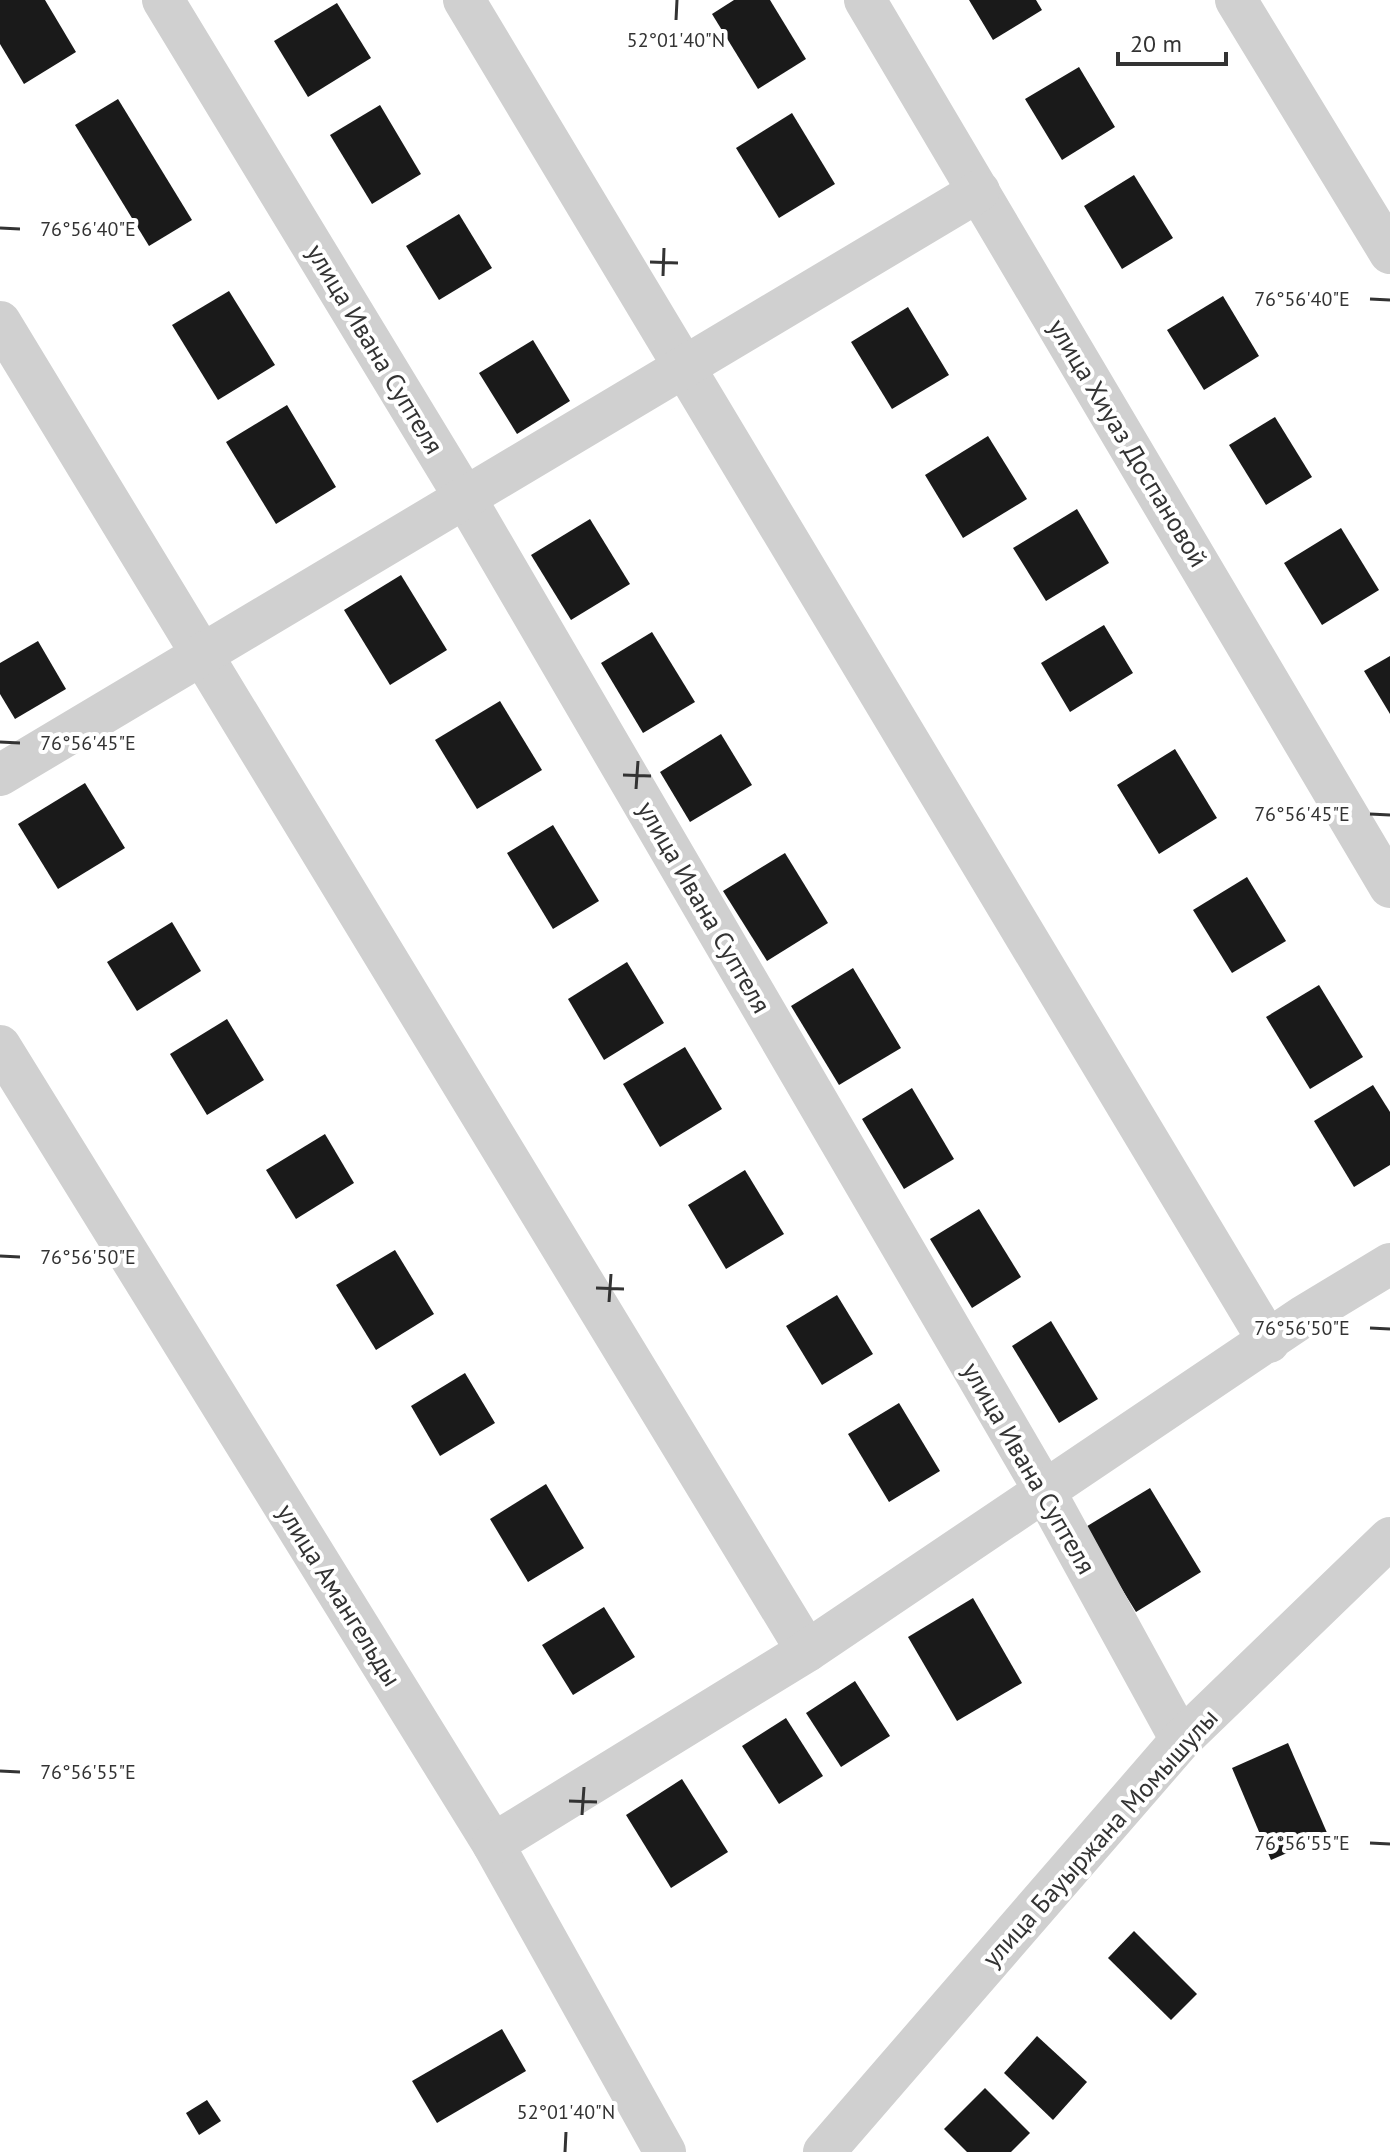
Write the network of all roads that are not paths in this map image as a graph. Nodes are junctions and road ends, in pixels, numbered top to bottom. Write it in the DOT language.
graph roads {
  1 [pos="163,0"];
  2 [pos="464,0"];
  3 [pos="865,0"];
  4 [pos="1236,0"];
  5 [pos="979,191"];
  6 [pos="1390,253"];
  7 [pos="0,322"];
  8 [pos="684,366"];
  9 [pos="464,496"];
  10 [pos="201,654"];
  11 [pos="0,775"];
  12 [pos="1390,887"];
  13 [pos="0,1046"];
  14 [pos="1390,1264"];
  15 [pos="1269,1342"];
  16 [pos="1044,1490"];
  17 [pos="1390,1538"];
  18 [pos="807,1651"];
  19 [pos="1181,1740"];
  20 [pos="493,1844"];
  21 [pos="665,2152"];
  22 [pos="824,2152"];
  1 -- 9 [label="street, улица Ивана Суптеля"];
  2 -- 8 [label="street"];
  3 -- 5 [label="street, улица Хиуаз Доспановой"];
  4 -- 6 [label="street"];
  5 -- 8 [label="street"];
  5 -- 12 [label="street, улица Хиуаз Доспановой"];
  7 -- 10 [label="street"];
  8 -- 9 [label="street"];
  8 -- 15 [label="street"];
  9 -- 10 [label="street"];
  9 -- 16 [label="street, улица Ивана Суптеля"];
  10 -- 11 [label="street"];
  10 -- 18 [label="street"];
  13 -- 20 [label="street, улица Амангельды"];
  14 -- 15 [label="street"];
  15 -- 16 [label="street"];
  16 -- 18 [label="street"];
  16 -- 19 [label="street, улица Ивана Суптеля"];
  17 -- 19 [label="street, улица Бауыржана Момышулы"];
  18 -- 20 [label="street"];
  19 -- 22 [label="street, улица Бауыржана Момышулы"];
  20 -- 21 [label="street, улица Амангельды"];
}
